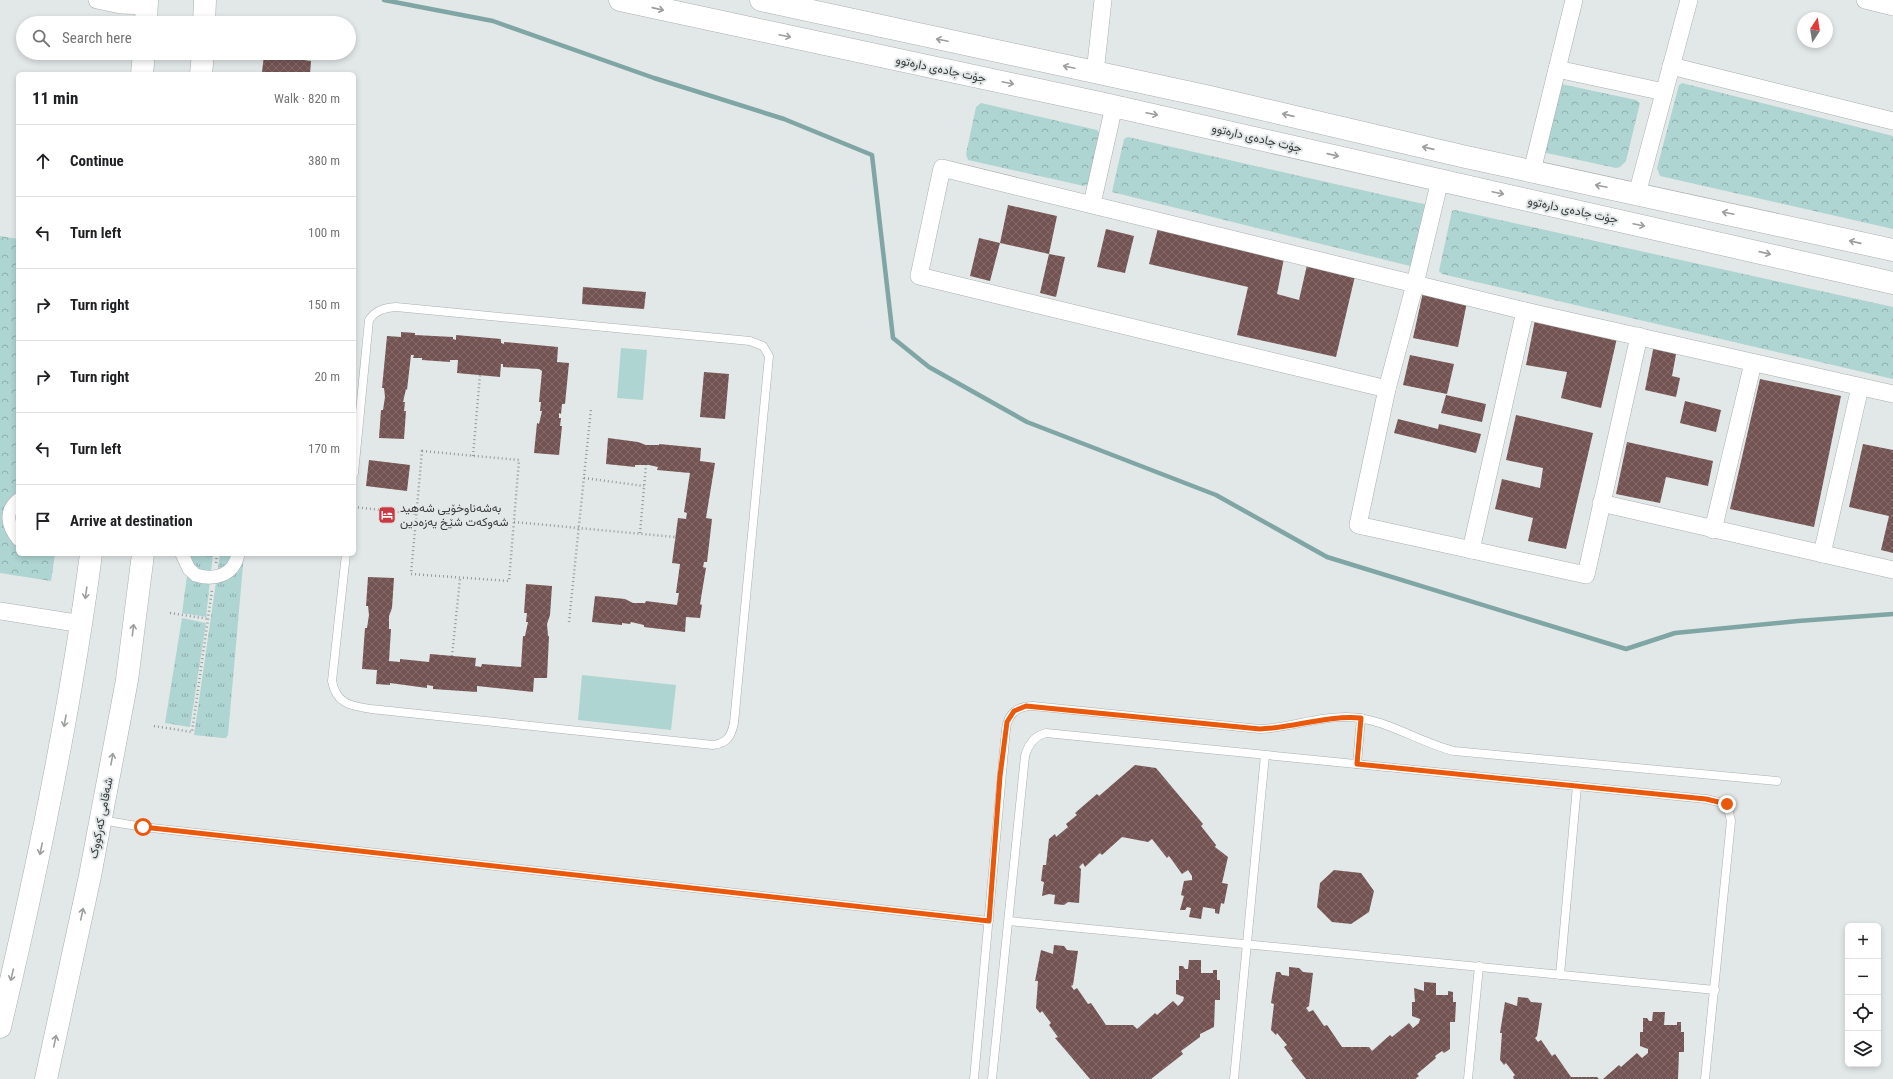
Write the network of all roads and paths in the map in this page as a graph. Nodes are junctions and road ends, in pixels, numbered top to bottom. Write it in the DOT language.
graph roads {
  1 [pos="97,0"];
  2 [pos="205,0"];
  3 [pos="215,0"];
  4 [pos="620,0"];
  5 [pos="1103,0"];
  6 [pos="1574,0"];
  7 [pos="1689,0"];
  8 [pos="1865,0"];
  9 [pos="769,1"];
  10 [pos="1893,7"];
  11 [pos="147,10"];
  12 [pos="204,16"];
  13 [pos="212,16"];
  14 [pos="143,60"];
  15 [pos="1671,66"];
  16 [pos="1557,70"];
  17 [pos="142,72"];
  18 [pos="1095,73"];
  19 [pos="1664,92"];
  20 [pos="1114,106"];
  21 [pos="1310,120"];
  22 [pos="1893,121"];
  23 [pos="1304,149"];
  24 [pos="1532,171"];
  25 [pos="1440,180"];
  26 [pos="1637,194"];
  27 [pos="1092,204"];
  28 [pos="1893,250"];
  29 [pos="1893,283"];
  30 [pos="1416,284"];
  31 [pos="1525,311"];
  32 [pos="1639,336"];
  33 [pos="1753,363"];
  34 [pos="480,375"];
  35 [pos="1860,387"];
  36 [pos="1387,389"];
  37 [pos="1893,394"];
  38 [pos="591,408"];
  39 [pos="356,453"];
  40 [pos="473,456"];
  41 [pos="646,465"];
  42 [pos="584,478"];
  43 [pos="644,486"];
  44 [pos="16,502"];
  45 [pos="1601,503"];
  46 [pos="356,507"];
  47 [pos="416,514"];
  48 [pos="514,522"];
  49 [pos="578,528"];
  50 [pos="1713,530"];
  51 [pos="640,534"];
  52 [pos="16,537"];
  53 [pos="675,537"];
  54 [pos="1471,550"];
  55 [pos="1822,554"];
  56 [pos="91,556"];
  57 [pos="143,556"];
  58 [pos="183,556"];
  59 [pos="217,556"];
  60 [pos="238,556"];
  61 [pos="346,556"];
  62 [pos="215,568"];
  63 [pos="1893,570"];
  64 [pos="460,579"];
  65 [pos="213,583"];
  66 [pos="0,611"];
  67 [pos="170,613"];
  68 [pos="209,619"];
  69 [pos="569,622"];
  70 [pos="82,624"];
  71 [pos="452,656"];
  72 [pos="1361,718"];
  73 [pos="154,726"];
  74 [pos="1265,755"];
  75 [pos="1357,764"];
  76 [pos="1777,781"];
  77 [pos="1577,786"];
  78 [pos="101,820"];
  79 [pos="989,921"];
  80 [pos="1009,921"];
  81 [pos="1247,943"];
  82 [pos="1479,966"];
  83 [pos="1560,974"];
  84 [pos="1714,990"];
  85 [pos="0,1027"];
  86 [pos="46,1079"];
  87 [pos="974,1079"];
  88 [pos="992,1079"];
  89 [pos="1234,1079"];
  90 [pos="1468,1079"];
  91 [pos="1705,1079"];
  1 -- 11 [label="street"];
  2 -- 12 [label="main road"];
  3 -- 13 [label="main road"];
  4 -- 20 [label="main road, جۆت جادەی دارەتوو, one-way"];
  5 -- 18 [label="street"];
  6 -- 16 [label="street"];
  7 -- 15 [label="street"];
  8 -- 10 [label="street"];
  18 -- 9 [label="main road, one-way"];
  14 -- 17 [label="main road"];
  15 -- 19 [label="street"];
  15 -- 22 [label="street"];
  16 -- 19 [label="street"];
  16 -- 24 [label="street"];
  21 -- 18 [label="main road, one-way"];
  19 -- 26 [label="street"];
  20 -- 23 [label="main road, جۆت جادەی دارەتوو, one-way"];
  20 -- 27 [label="street"];
  21 -- 23 [label="main road"];
  24 -- 21 [label="main road, one-way"];
  23 -- 25 [label="main road, جۆت جادەی دارەتوو, one-way"];
  26 -- 24 [label="main road, one-way"];
  25 -- 29 [label="main road, جۆت جادەی دارەتوو, one-way"];
  25 -- 30 [label="street"];
  28 -- 26 [label="main road, one-way"];
  27 -- 30 [label="street"];
  27 -- 36 [label="street"];
  30 -- 31 [label="street"];
  30 -- 36 [label="street"];
  31 -- 32 [label="street"];
  31 -- 54 [label="street"];
  32 -- 33 [label="street"];
  32 -- 45 [label="street"];
  33 -- 35 [label="street"];
  33 -- 50 [label="street"];
  34 -- 40 [label="path"];
  35 -- 37 [label="street"];
  35 -- 55 [label="street"];
  36 -- 54 [label="street"];
  38 -- 42 [label="path"];
  39 -- 61 [label="lane"];
  40 -- 47 [label="path"];
  40 -- 48 [label="path"];
  41 -- 43 [label="path"];
  42 -- 43 [label="path"];
  42 -- 49 [label="path"];
  43 -- 51 [label="path"];
  44 -- 52 [label="street"];
  45 -- 50 [label="street"];
  45 -- 54 [label="street"];
  46 -- 47 [label="path"];
  47 -- 64 [label="path"];
  48 -- 49 [label="path"];
  48 -- 64 [label="path"];
  49 -- 51 [label="path"];
  49 -- 69 [label="path"];
  50 -- 55 [label="street"];
  51 -- 53 [label="path"];
  55 -- 63 [label="street"];
  56 -- 70 [label="main road, one-way"];
  78 -- 57 [label="main road, شەقامی کەرکووک, one-way"];
  58 -- 60 [label="street, bridge"];
  59 -- 62 [label="path"];
  64 -- 71 [label="path"];
  65 -- 68 [label="path"];
  66 -- 70 [label="street"];
  67 -- 68 [label="path"];
  68 -- 73 [label="path"];
  70 -- 85 [label="main road, one-way"];
  72 -- 75 [label="lane"];
  72 -- 76 [label="lane"];
  72 -- 79 [label="lane"];
  74 -- 75 [label="lane"];
  74 -- 80 [label="lane"];
  74 -- 81 [label="lane"];
  75 -- 77 [label="lane"];
  77 -- 83 [label="lane"];
  77 -- 84 [label="lane"];
  78 -- 79 [label="lane"];
  86 -- 78 [label="main road, شەقامی کەرکووک, one-way"];
  79 -- 87 [label="lane"];
  80 -- 81 [label="lane"];
  80 -- 88 [label="lane"];
  81 -- 82 [label="lane"];
  81 -- 89 [label="lane"];
  82 -- 83 [label="lane"];
  82 -- 90 [label="lane"];
  83 -- 84 [label="lane"];
  84 -- 91 [label="lane"];
}
